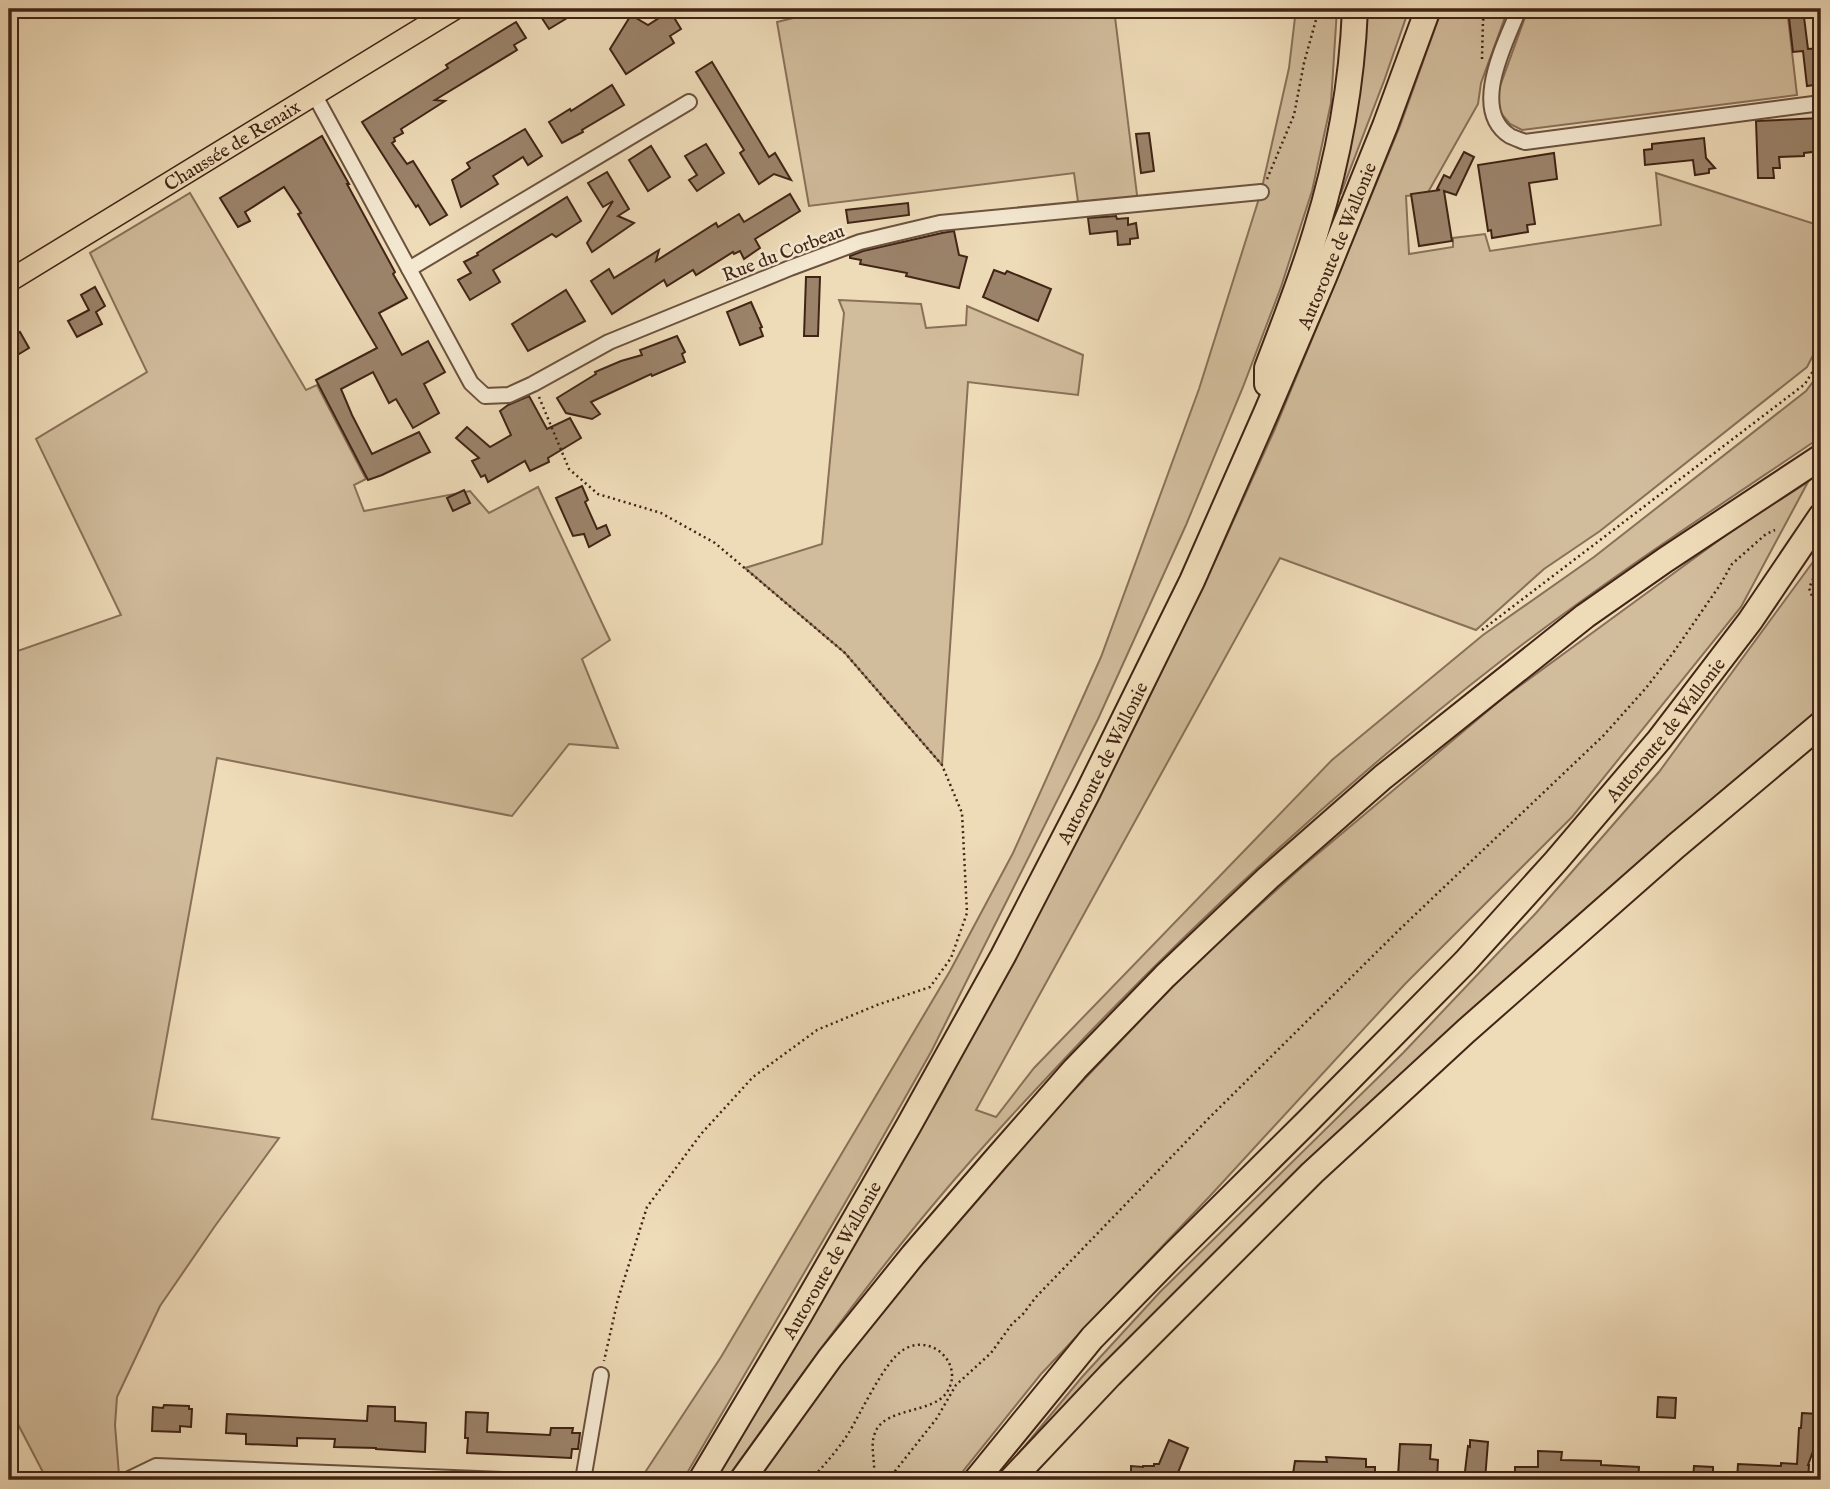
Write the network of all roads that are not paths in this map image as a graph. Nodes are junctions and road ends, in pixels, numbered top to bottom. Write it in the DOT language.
graph roads {
  1 [pos="454,9"];
  2 [pos="1354,9"];
  3 [pos="1428,9"];
  4 [pos="1519,9"];
  5 [pos="314,94"];
  6 [pos="689,102"];
  7 [pos="1821,103"];
  8 [pos="1261,192"];
  9 [pos="410,269"];
  10 [pos="9,281"];
  11 [pos="1266,413"];
  12 [pos="1821,457"];
  13 [pos="1821,516"];
  14 [pos="1821,724"];
  15 [pos="601,1375"];
  16 [pos="127,1480"];
  17 [pos="503,1480"];
  18 [pos="583,1480"];
  19 [pos="701,1480"];
  20 [pos="743,1480"];
  21 [pos="976,1480"];
  22 [pos="1011,1480"];
  1 -- 5 [label="main road, Chaussée de Renaix"];
  2 -- 11 [label="highway"];
  3 -- 11 [label="highway, Autoroute de Wallonie"];
  4 -- 7 [label="street"];
  5 -- 9 [label="street, Rue du Corbeau"];
  5 -- 10 [label="main road, Chaussée de Renaix"];
  6 -- 9 [label="street"];
  8 -- 9 [label="street, Rue du Corbeau"];
  11 -- 19 [label="highway, Autoroute de Wallonie"];
  12 -- 20 [label="highway"];
  13 -- 21 [label="highway, Autoroute de Wallonie"];
  14 -- 22 [label="highway"];
  15 -- 18 [label="street"];
  16 -- 17 [label="street"];
}
